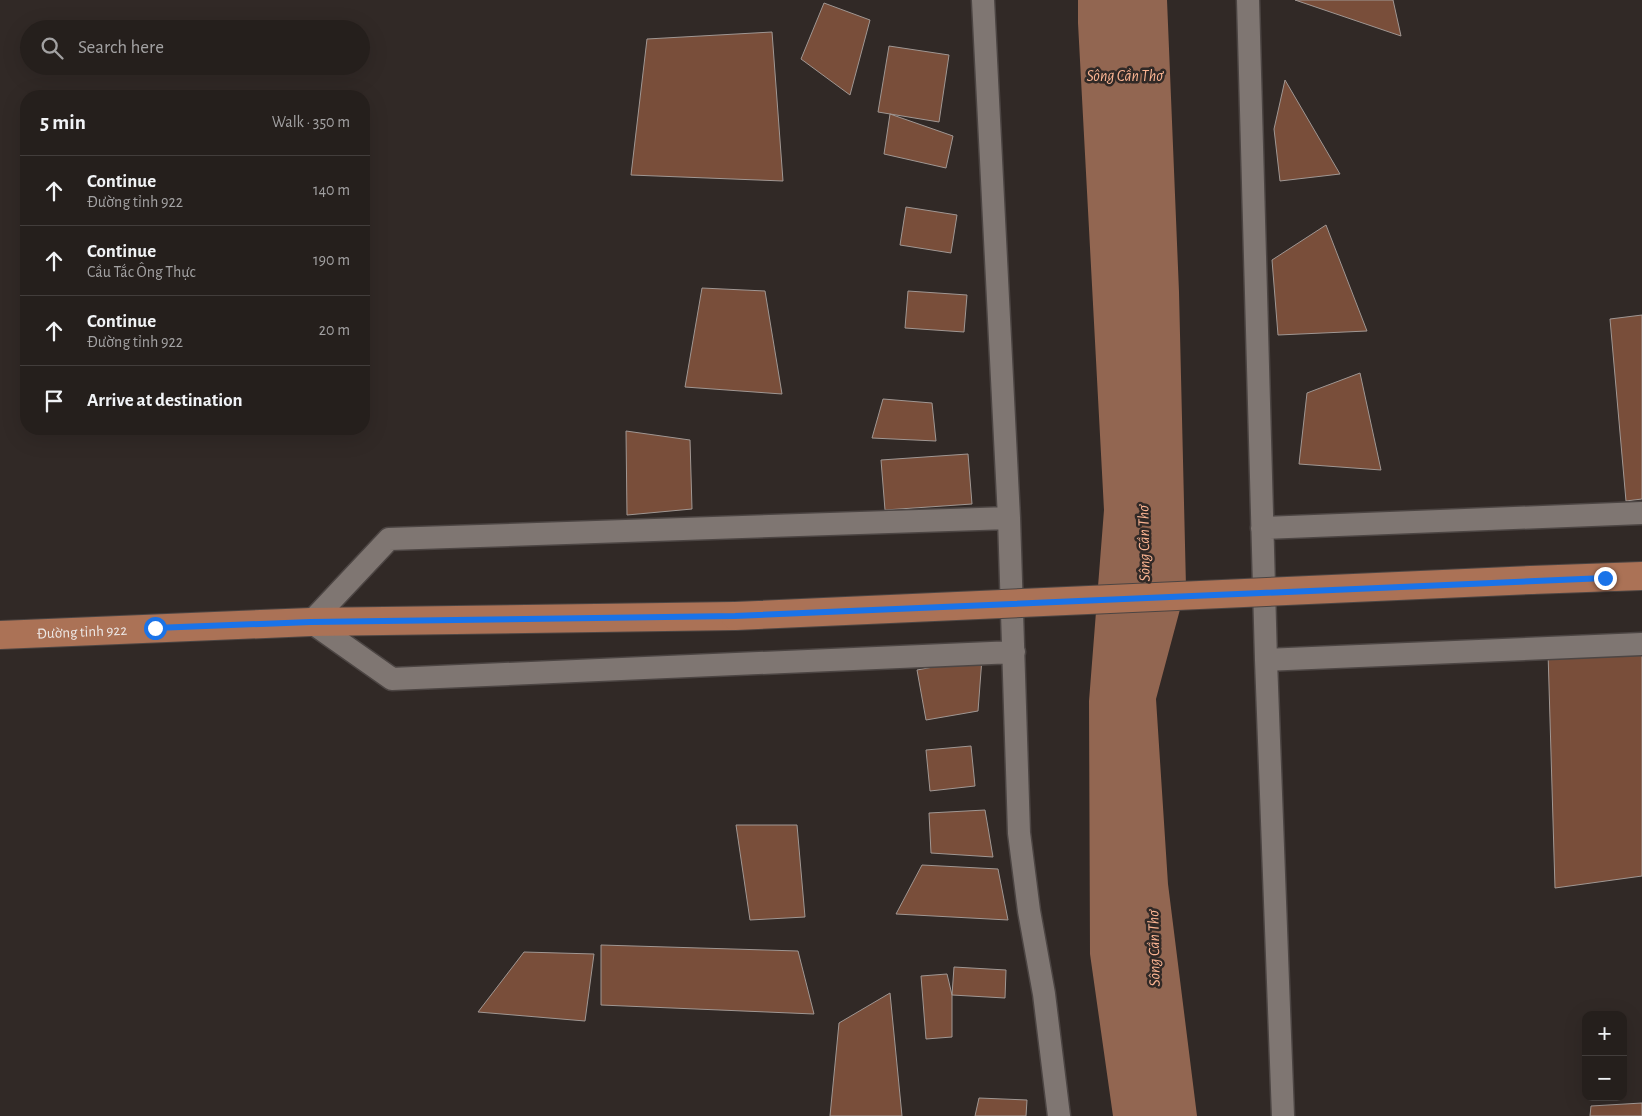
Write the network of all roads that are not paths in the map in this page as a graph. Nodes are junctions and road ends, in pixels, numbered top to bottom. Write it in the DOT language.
graph roads {
  1 [pos="982,0"];
  2 [pos="1248,0"];
  3 [pos="1642,513"];
  4 [pos="1009,518"];
  5 [pos="1262,528"];
  6 [pos="1642,576"];
  7 [pos="311,622"];
  8 [pos="0,635"];
  9 [pos="1642,644"];
  10 [pos="1014,652"];
  11 [pos="1266,660"];
  12 [pos="1059,1116"];
  13 [pos="1283,1116"];
  1 -- 4 [label="street"];
  2 -- 5 [label="street"];
  3 -- 5 [label="street"];
  4 -- 7 [label="street"];
  4 -- 10 [label="street"];
  5 -- 11 [label="street"];
  6 -- 7 [label="main road, Đường tỉnh 922, bridge"];
  7 -- 8 [label="main road, Đường tỉnh 922"];
  7 -- 10 [label="street"];
  9 -- 11 [label="street"];
  10 -- 12 [label="street"];
  11 -- 13 [label="street"];
}
